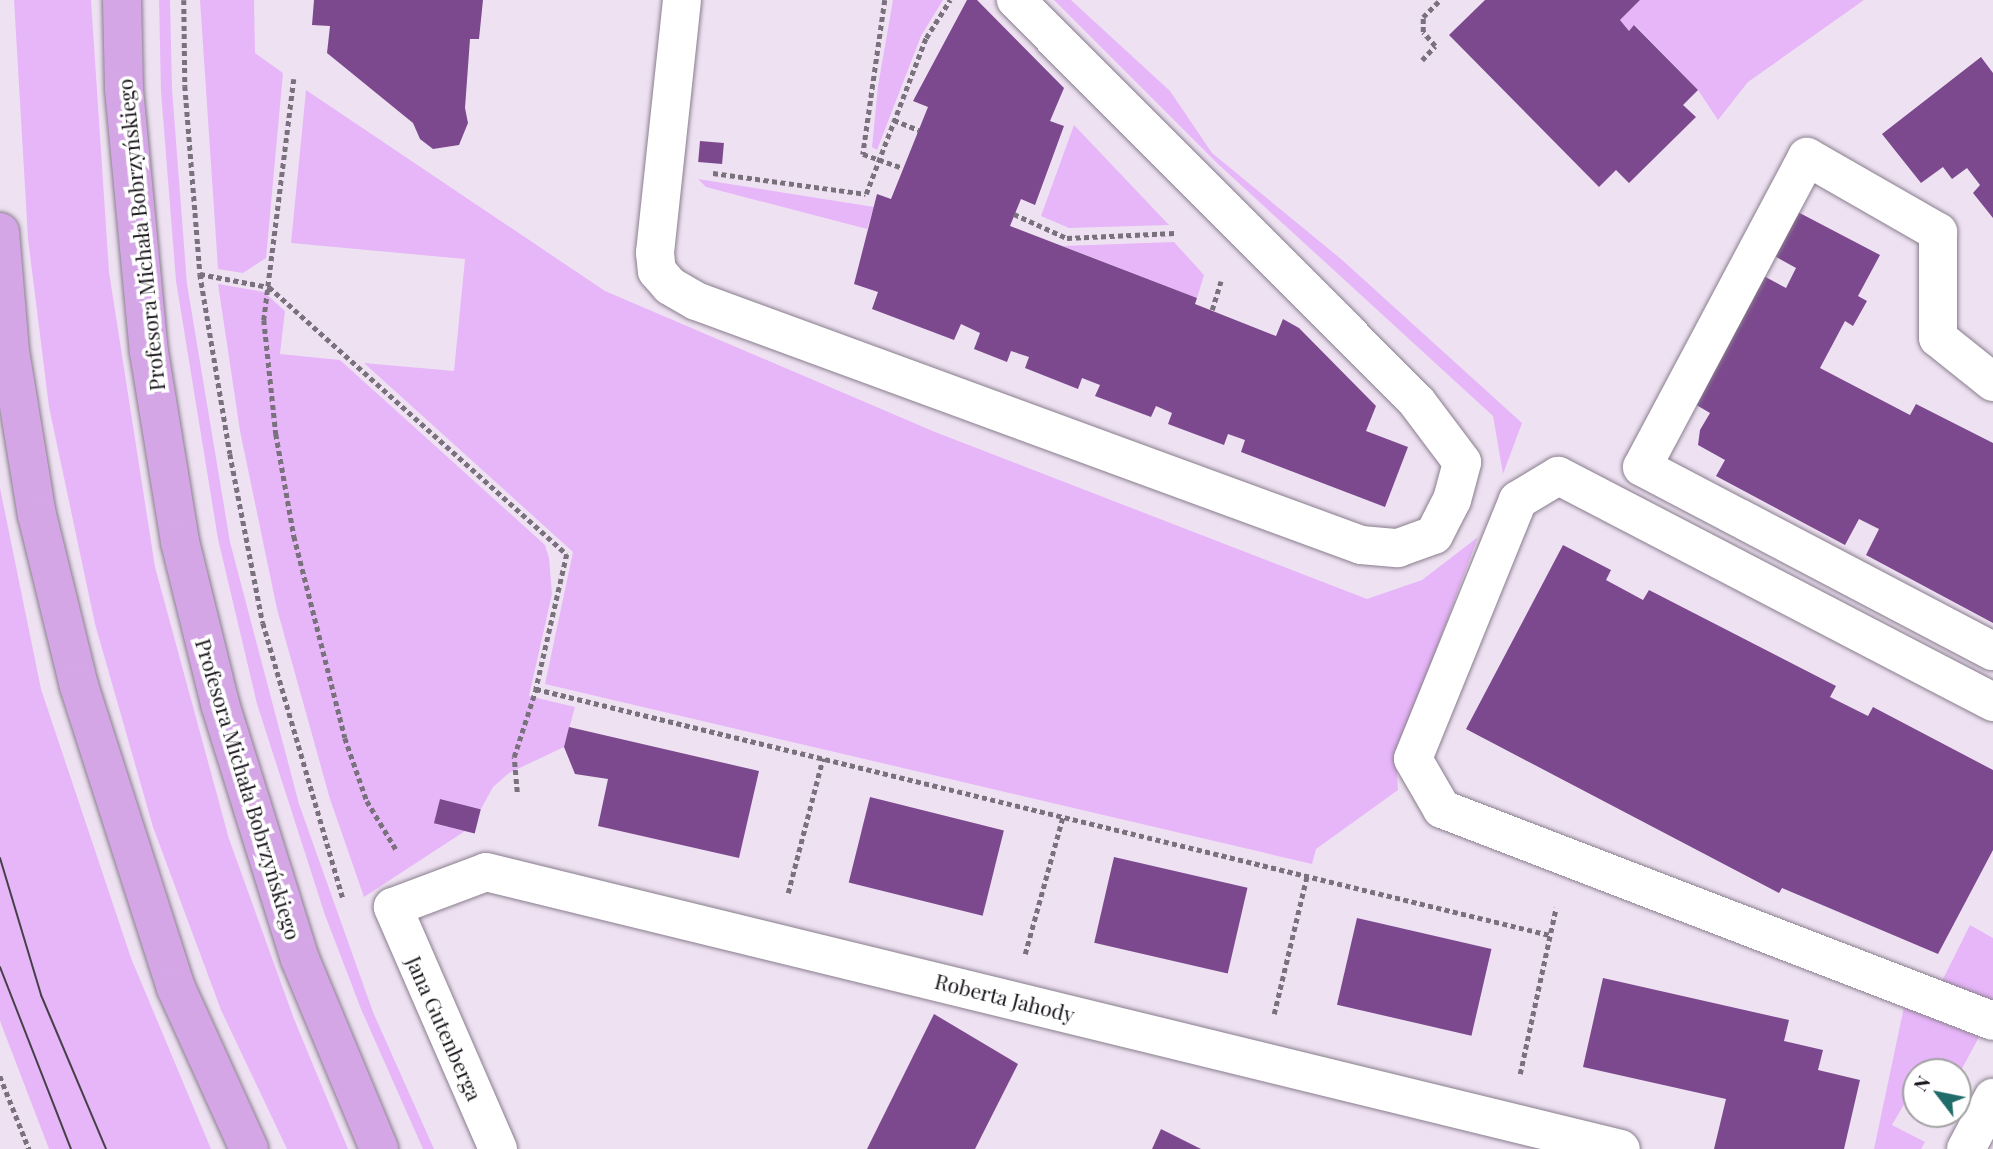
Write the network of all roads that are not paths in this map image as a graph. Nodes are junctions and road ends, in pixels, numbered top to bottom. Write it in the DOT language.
graph roads {
  1 [pos="122,0"];
  2 [pos="682,0"];
  3 [pos="1016,0"];
  4 [pos="0,232"];
  5 [pos="1993,382"];
  6 [pos="1993,651"];
  7 [pos="1993,702"];
  8 [pos="408,902"];
  9 [pos="1993,1021"];
  10 [pos="1993,1098"];
  11 [pos="249,1149"];
  12 [pos="379,1149"];
  13 [pos="498,1149"];
  14 [pos="1621,1149"];
  15 [pos="1966,1149"];
  1 -- 12 [label="main road, Profesora Michała Bobrzyńskiego"];
  2 -- 3 [label="street"];
  4 -- 11 [label="main road"];
  5 -- 6 [label="street"];
  7 -- 9 [label="street"];
  8 -- 13 [label="street, Jana Gutenberga"];
  8 -- 14 [label="street, Roberta Jahody"];
  10 -- 15 [label="street"];
}
